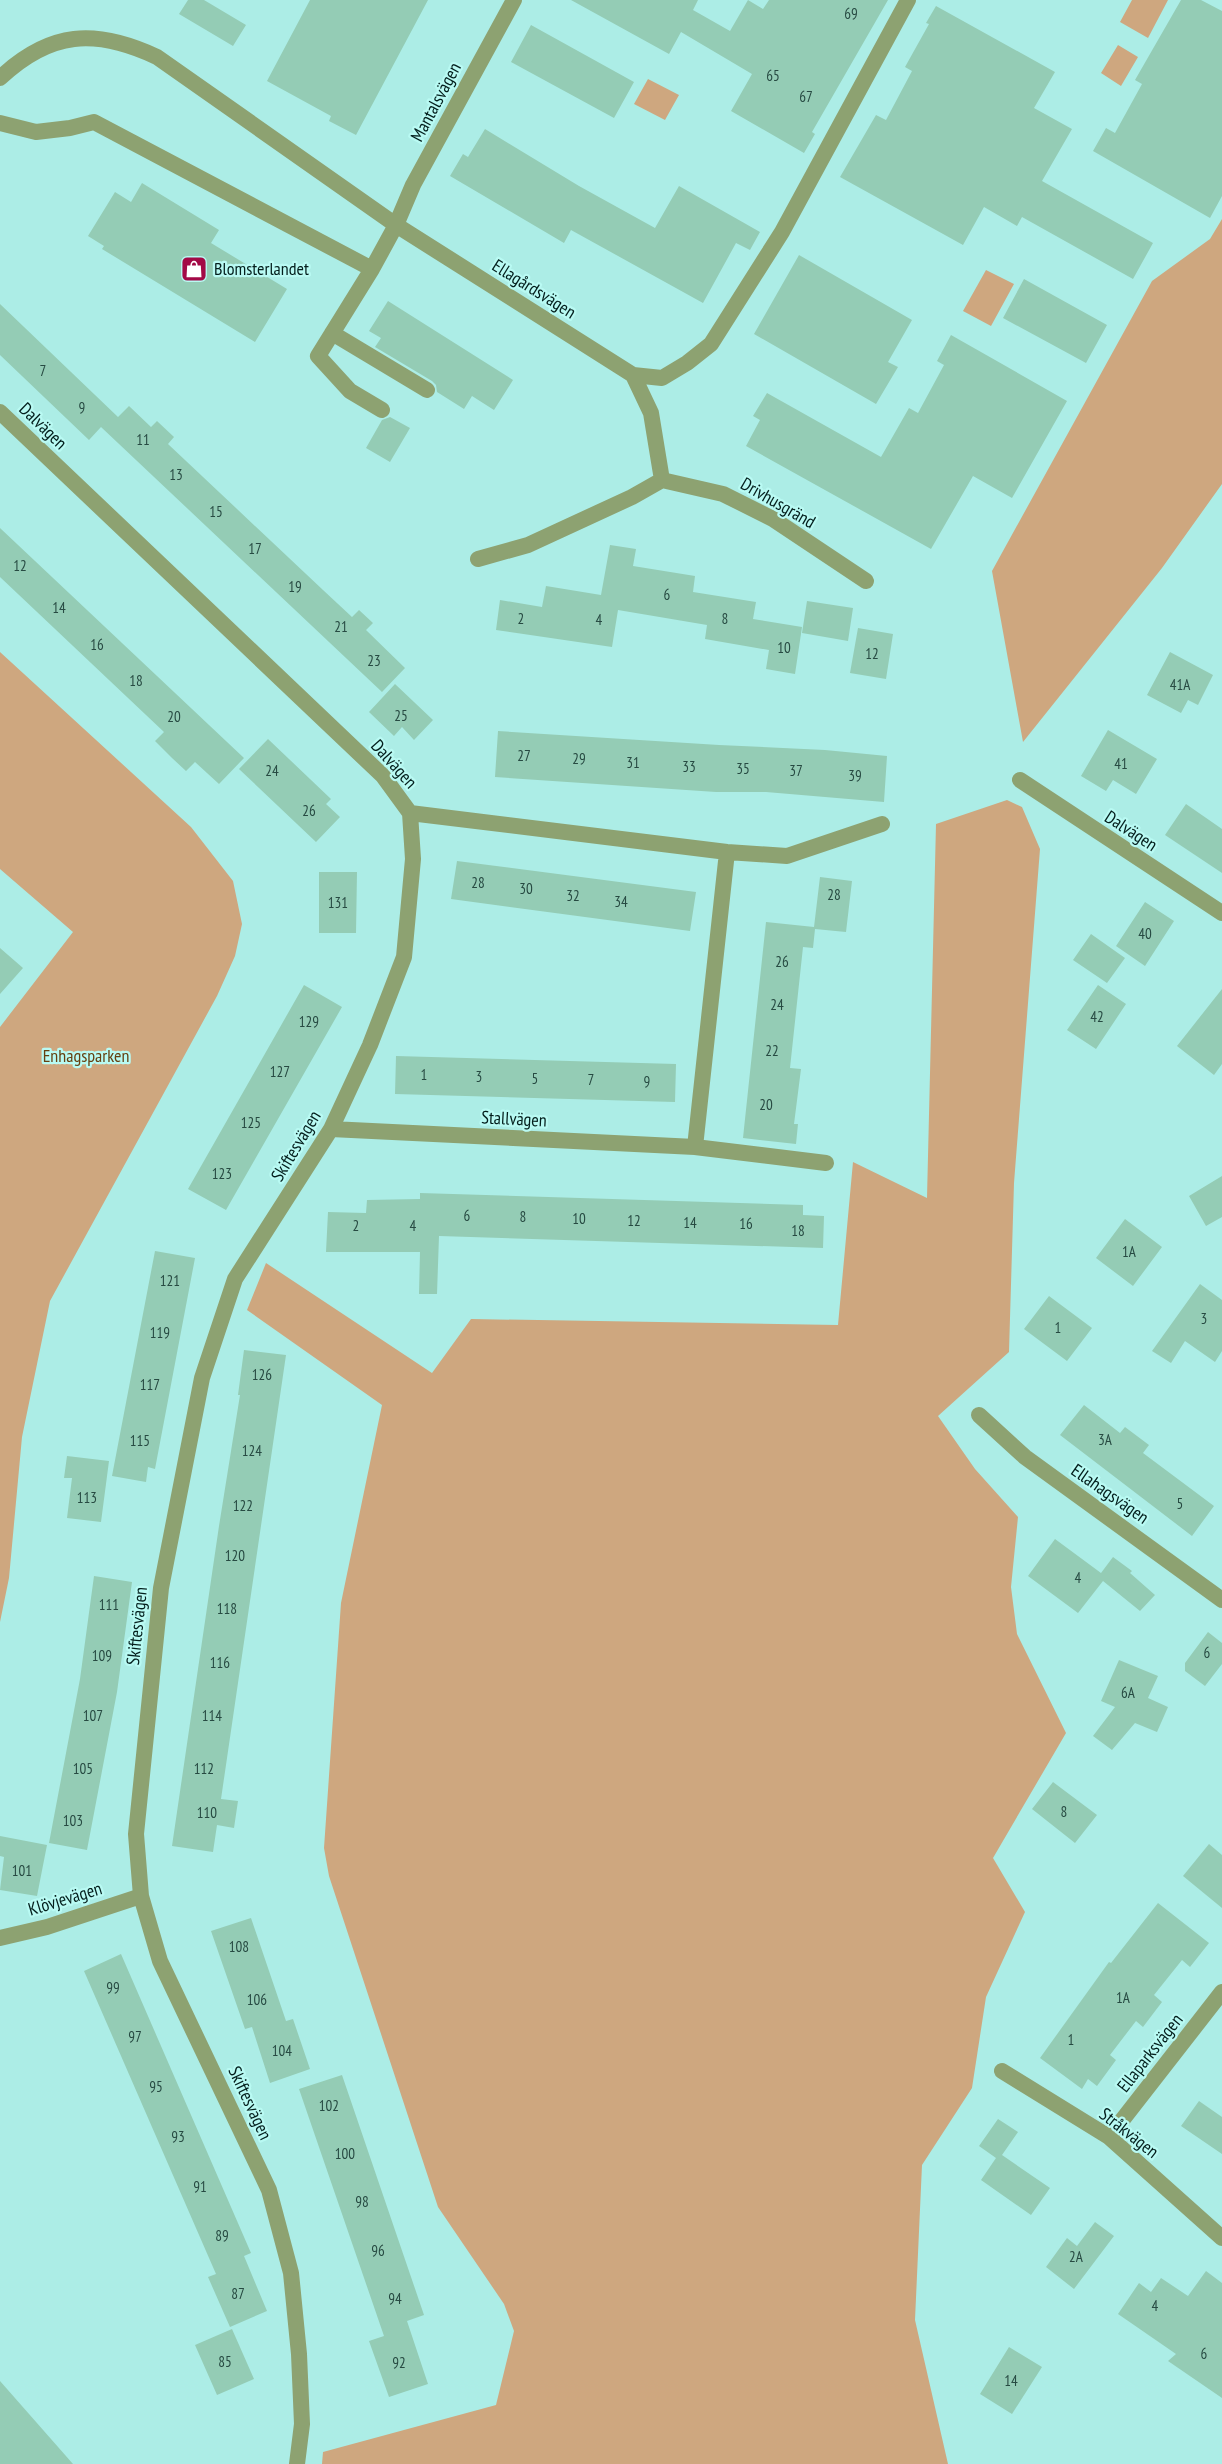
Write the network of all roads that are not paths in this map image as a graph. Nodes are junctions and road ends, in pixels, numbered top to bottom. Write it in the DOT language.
graph roads {
  1 [pos="514,0"];
  2 [pos="908,0"];
  3 [pos="0,78"];
  4 [pos="0,123"];
  5 [pos="396,225"];
  6 [pos="372,269"];
  7 [pos="332,333"];
  8 [pos="633,375"];
  9 [pos="427,390"];
  10 [pos="382,410"];
  11 [pos="0,412"];
  12 [pos="662,480"];
  13 [pos="478,559"];
  14 [pos="866,580"];
  15 [pos="1020,780"];
  16 [pos="410,813"];
  17 [pos="882,824"];
  18 [pos="727,852"];
  19 [pos="1222,913"];
  20 [pos="331,1129"];
  21 [pos="695,1147"];
  22 [pos="826,1163"];
  23 [pos="979,1415"];
  24 [pos="1222,1600"];
  25 [pos="141,1896"];
  26 [pos="0,1938"];
  27 [pos="1222,1992"];
  28 [pos="1002,2071"];
  29 [pos="1108,2138"];
  30 [pos="1222,2238"];
  31 [pos="297,2464"];
  1 -- 5 [label="street, Mantalsvägen"];
  2 -- 8 [label="street, Ellagårdsvägen"];
  3 -- 5 [label="street, Ellagårdsvägen"];
  4 -- 6 [label="street"];
  5 -- 6 [label="street, Mantalsvägen"];
  5 -- 8 [label="street, Ellagårdsvägen"];
  6 -- 7 [label="street, Mantalsvägen"];
  7 -- 9 [label="street"];
  7 -- 10 [label="street, Mantalsvägen"];
  8 -- 12 [label="street"];
  11 -- 16 [label="street, Dalvägen"];
  12 -- 13 [label="street"];
  12 -- 14 [label="street, Drivhusgränd"];
  15 -- 19 [label="street, Dalvägen"];
  16 -- 18 [label="street, Dalvägen"];
  16 -- 20 [label="street, Skiftesvägen"];
  17 -- 18 [label="street, Dalvägen"];
  18 -- 21 [label="street"];
  20 -- 21 [label="street, Stallvägen"];
  20 -- 25 [label="street, Skiftesvägen"];
  21 -- 22 [label="street, Stallvägen"];
  23 -- 24 [label="street, Ellahagsvägen"];
  25 -- 26 [label="street, Klövjevägen"];
  25 -- 31 [label="street, Skiftesvägen"];
  27 -- 29 [label="street, Ellaparksvägen"];
  28 -- 29 [label="street, Stråkvägen"];
  29 -- 30 [label="street, Stråkvägen"];
}
